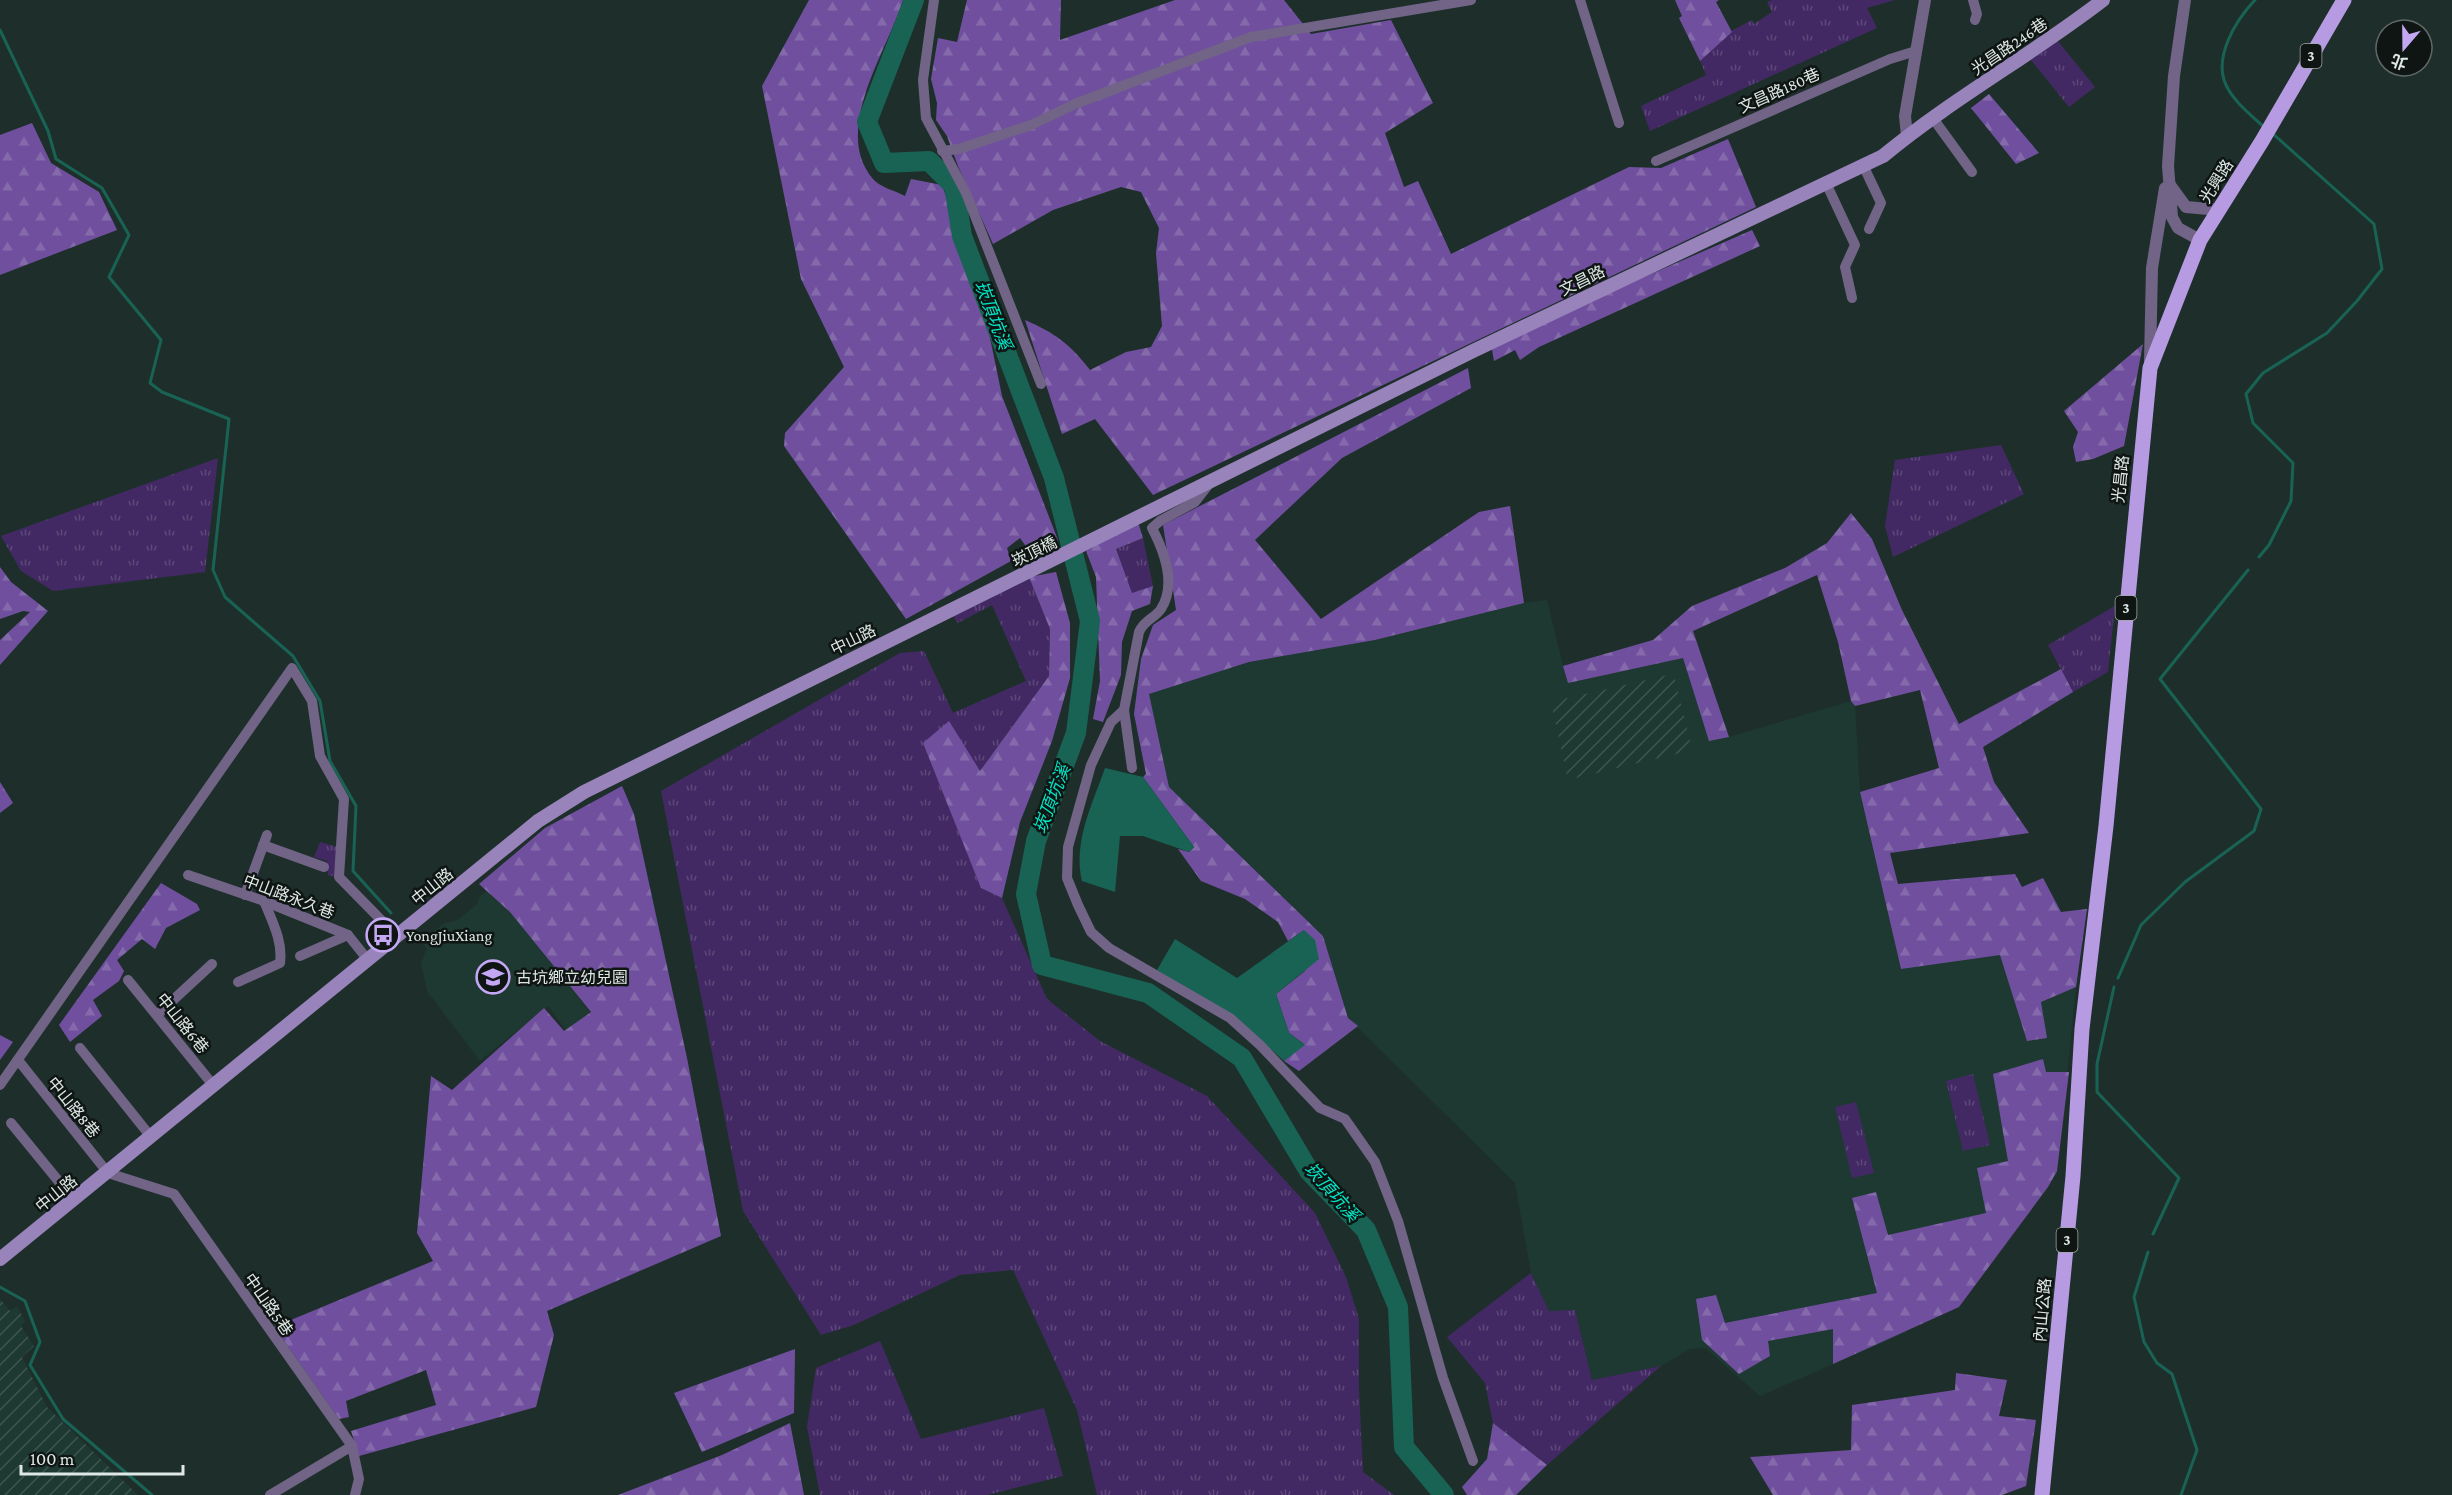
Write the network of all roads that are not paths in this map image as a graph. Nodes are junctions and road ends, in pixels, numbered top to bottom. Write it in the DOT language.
graph roads {
  1 [pos="934,0"];
  2 [pos="1471,0"];
  3 [pos="1580,0"];
  4 [pos="1925,0"];
  5 [pos="1973,0"];
  6 [pos="2185,0"];
  7 [pos="2344,0"];
  8 [pos="2097,1"];
  9 [pos="1975,21"];
  10 [pos="1916,51"];
  11 [pos="1932,117"];
  12 [pos="1619,123"];
  13 [pos="1907,136"];
  14 [pos="942,151"];
  15 [pos="1656,161"];
  16 [pos="1863,165"];
  17 [pos="2168,166"];
  18 [pos="1972,172"];
  19 [pos="1826,183"];
  20 [pos="2220,210"];
  21 [pos="1869,229"];
  22 [pos="2200,240"];
  23 [pos="1852,298"];
  24 [pos="2150,368"];
  25 [pos="1041,384"];
  26 [pos="1209,483"];
  27 [pos="1147,515"];
  28 [pos="936,616"];
  29 [pos="1124,710"];
  30 [pos="1132,768"];
  31 [pos="324,867"];
  32 [pos="189,875"];
  33 [pos="245,895"];
  34 [pos="264,901"];
  35 [pos="348,935"];
  36 [pos="392,939"];
  37 [pos="300,956"];
  38 [pos="368,960"];
  39 [pos="212,964"];
  40 [pos="128,980"];
  41 [pos="238,982"];
  42 [pos="2088,985"];
  43 [pos="157,1015"];
  44 [pos="80,1048"];
  45 [pos="18,1060"];
  46 [pos="1,1083"];
  47 [pos="213,1085"];
  48 [pos="11,1123"];
  49 [pos="151,1137"];
  50 [pos="108,1173"];
  51 [pos="74,1200"];
  52 [pos="0,1259"];
  53 [pos="352,1446"];
  54 [pos="1473,1461"];
  55 [pos="270,1495"];
  56 [pos="355,1495"];
  57 [pos="2042,1495"];
  1 -- 14 [label="street"];
  2 -- 14 [label="street"];
  3 -- 12 [label="street"];
  4 -- 10 [label="street"];
  5 -- 9 [label="street"];
  6 -- 17 [label="street"];
  7 -- 20 [label="main road, 光興路 / 3"];
  8 -- 11 [label="main road, 光昌路246巷"];
  10 -- 13 [label="street"];
  10 -- 15 [label="street, 文昌路180巷"];
  11 -- 13 [label="main road, 光昌路246巷"];
  11 -- 18 [label="street"];
  13 -- 16 [label="main road, 文昌路"];
  14 -- 25 [label="street"];
  16 -- 19 [label="main road, 文昌路"];
  16 -- 21 [label="street"];
  17 -- 20 [label="street"];
  17 -- 22 [label="street"];
  17 -- 24 [label="street"];
  19 -- 23 [label="street"];
  19 -- 26 [label="main road, 文昌路"];
  20 -- 22 [label="main road, 光興路 / 3"];
  22 -- 24 [label="main road, 光昌路 / 3"];
  24 -- 42 [label="main road, 光昌路 / 3"];
  26 -- 27 [label="main road, 文昌路"];
  26 -- 29 [label="street"];
  27 -- 28 [label="main road, 崁頂橋"];
  28 -- 36 [label="main road, 中山路"];
  29 -- 30 [label="street"];
  29 -- 54 [label="street"];
  31 -- 33 [label="street"];
  32 -- 33 [label="street, 中山路永久巷"];
  33 -- 34 [label="street, 中山路永久巷"];
  34 -- 35 [label="street, 中山路永久巷"];
  34 -- 41 [label="street"];
  35 -- 37 [label="street"];
  35 -- 38 [label="street, 中山路永久巷"];
  36 -- 38 [label="main road, 中山路"];
  36 -- 45 [label="street"];
  38 -- 47 [label="main road, 中山路"];
  39 -- 43 [label="street"];
  40 -- 43 [label="street, 中山路6巷"];
  42 -- 57 [label="main road, 內山公路 / 3"];
  43 -- 47 [label="street, 中山路6巷"];
  44 -- 49 [label="street"];
  45 -- 46 [label="street"];
  45 -- 50 [label="street, 中山路8巷"];
  47 -- 49 [label="main road, 中山路"];
  48 -- 51 [label="street"];
  49 -- 50 [label="main road, 中山路"];
  50 -- 51 [label="main road, 中山路"];
  50 -- 53 [label="street, 中山路5巷"];
  51 -- 52 [label="main road, 中山路"];
  53 -- 55 [label="street"];
  53 -- 56 [label="street, 中山路5巷"];
}
